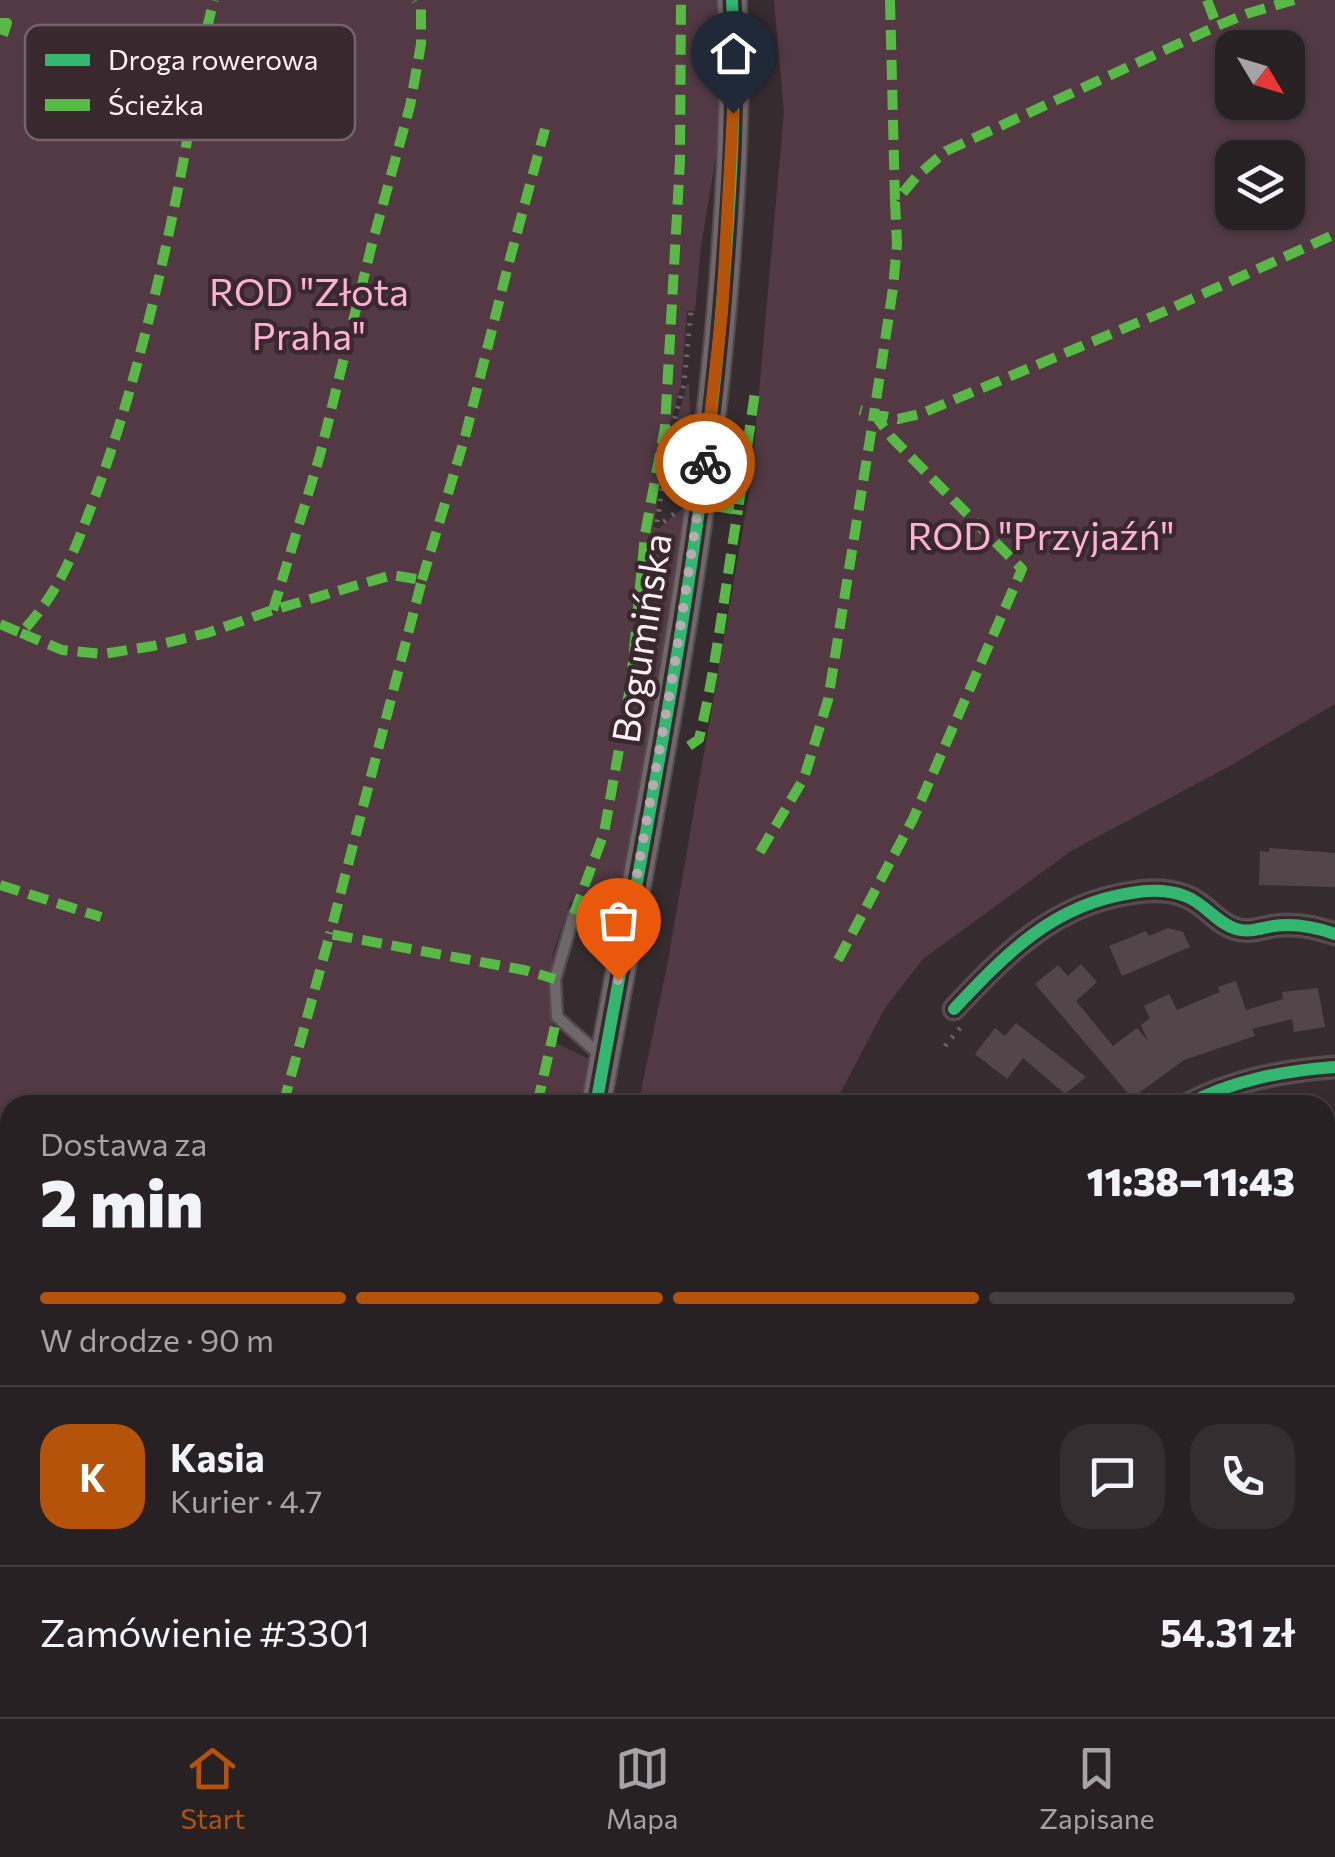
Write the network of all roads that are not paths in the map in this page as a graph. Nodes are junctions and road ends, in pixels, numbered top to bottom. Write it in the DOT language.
graph roads {
  1 [pos="732,0"];
  2 [pos="574,914"];
  3 [pos="1335,934"];
  4 [pos="961,1014"];
  5 [pos="604,1059"];
  6 [pos="1335,1068"];
  7 [pos="598,1095"];
  8 [pos="1204,1095"];
  1 -- 5 [label="street, Bogumińska"];
  2 -- 5 [label="lane"];
  3 -- 4 [label="street"];
  5 -- 7 [label="street, Bogumińska"];
  6 -- 8 [label="street"];
}
